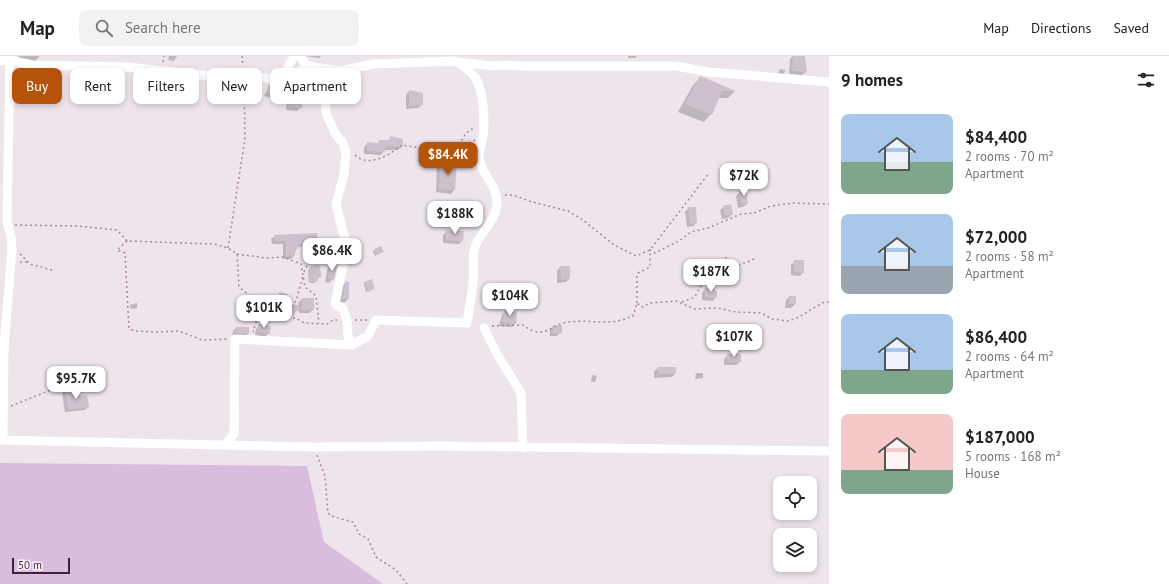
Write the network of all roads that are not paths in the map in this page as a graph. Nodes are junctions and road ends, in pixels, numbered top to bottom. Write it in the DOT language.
graph roads {
  1 [pos="294,56"];
  2 [pos="300,56"];
  3 [pos="307,56"];
  4 [pos="439,58"];
  5 [pos="6,59"];
  6 [pos="456,62"];
  7 [pos="307,66"];
  8 [pos="286,68"];
  9 [pos="304,68"];
  10 [pos="318,68"];
  11 [pos="355,68"];
  12 [pos="270,79"];
  13 [pos="829,82"];
  14 [pos="325,104"];
  15 [pos="484,328"];
  16 [pos="352,345"];
  17 [pos="2,440"];
  18 [pos="225,444"];
  19 [pos="523,448"];
  20 [pos="829,451"];
  1 -- 8 [label="street"];
  2 -- 7 [label="street"];
  3 -- 7 [label="street"];
  4 -- 6 [label="street"];
  4 -- 11 [label="street"];
  5 -- 12 [label="street"];
  5 -- 17 [label="street"];
  6 -- 13 [label="street"];
  6 -- 16 [label="street"];
  7 -- 9 [label="street"];
  7 -- 10 [label="street"];
  14 -- 16 [label="street"];
  15 -- 19 [label="street"];
  16 -- 18 [label="street"];
  17 -- 18 [label="street"];
  18 -- 19 [label="street"];
  19 -- 20 [label="street"];
}
